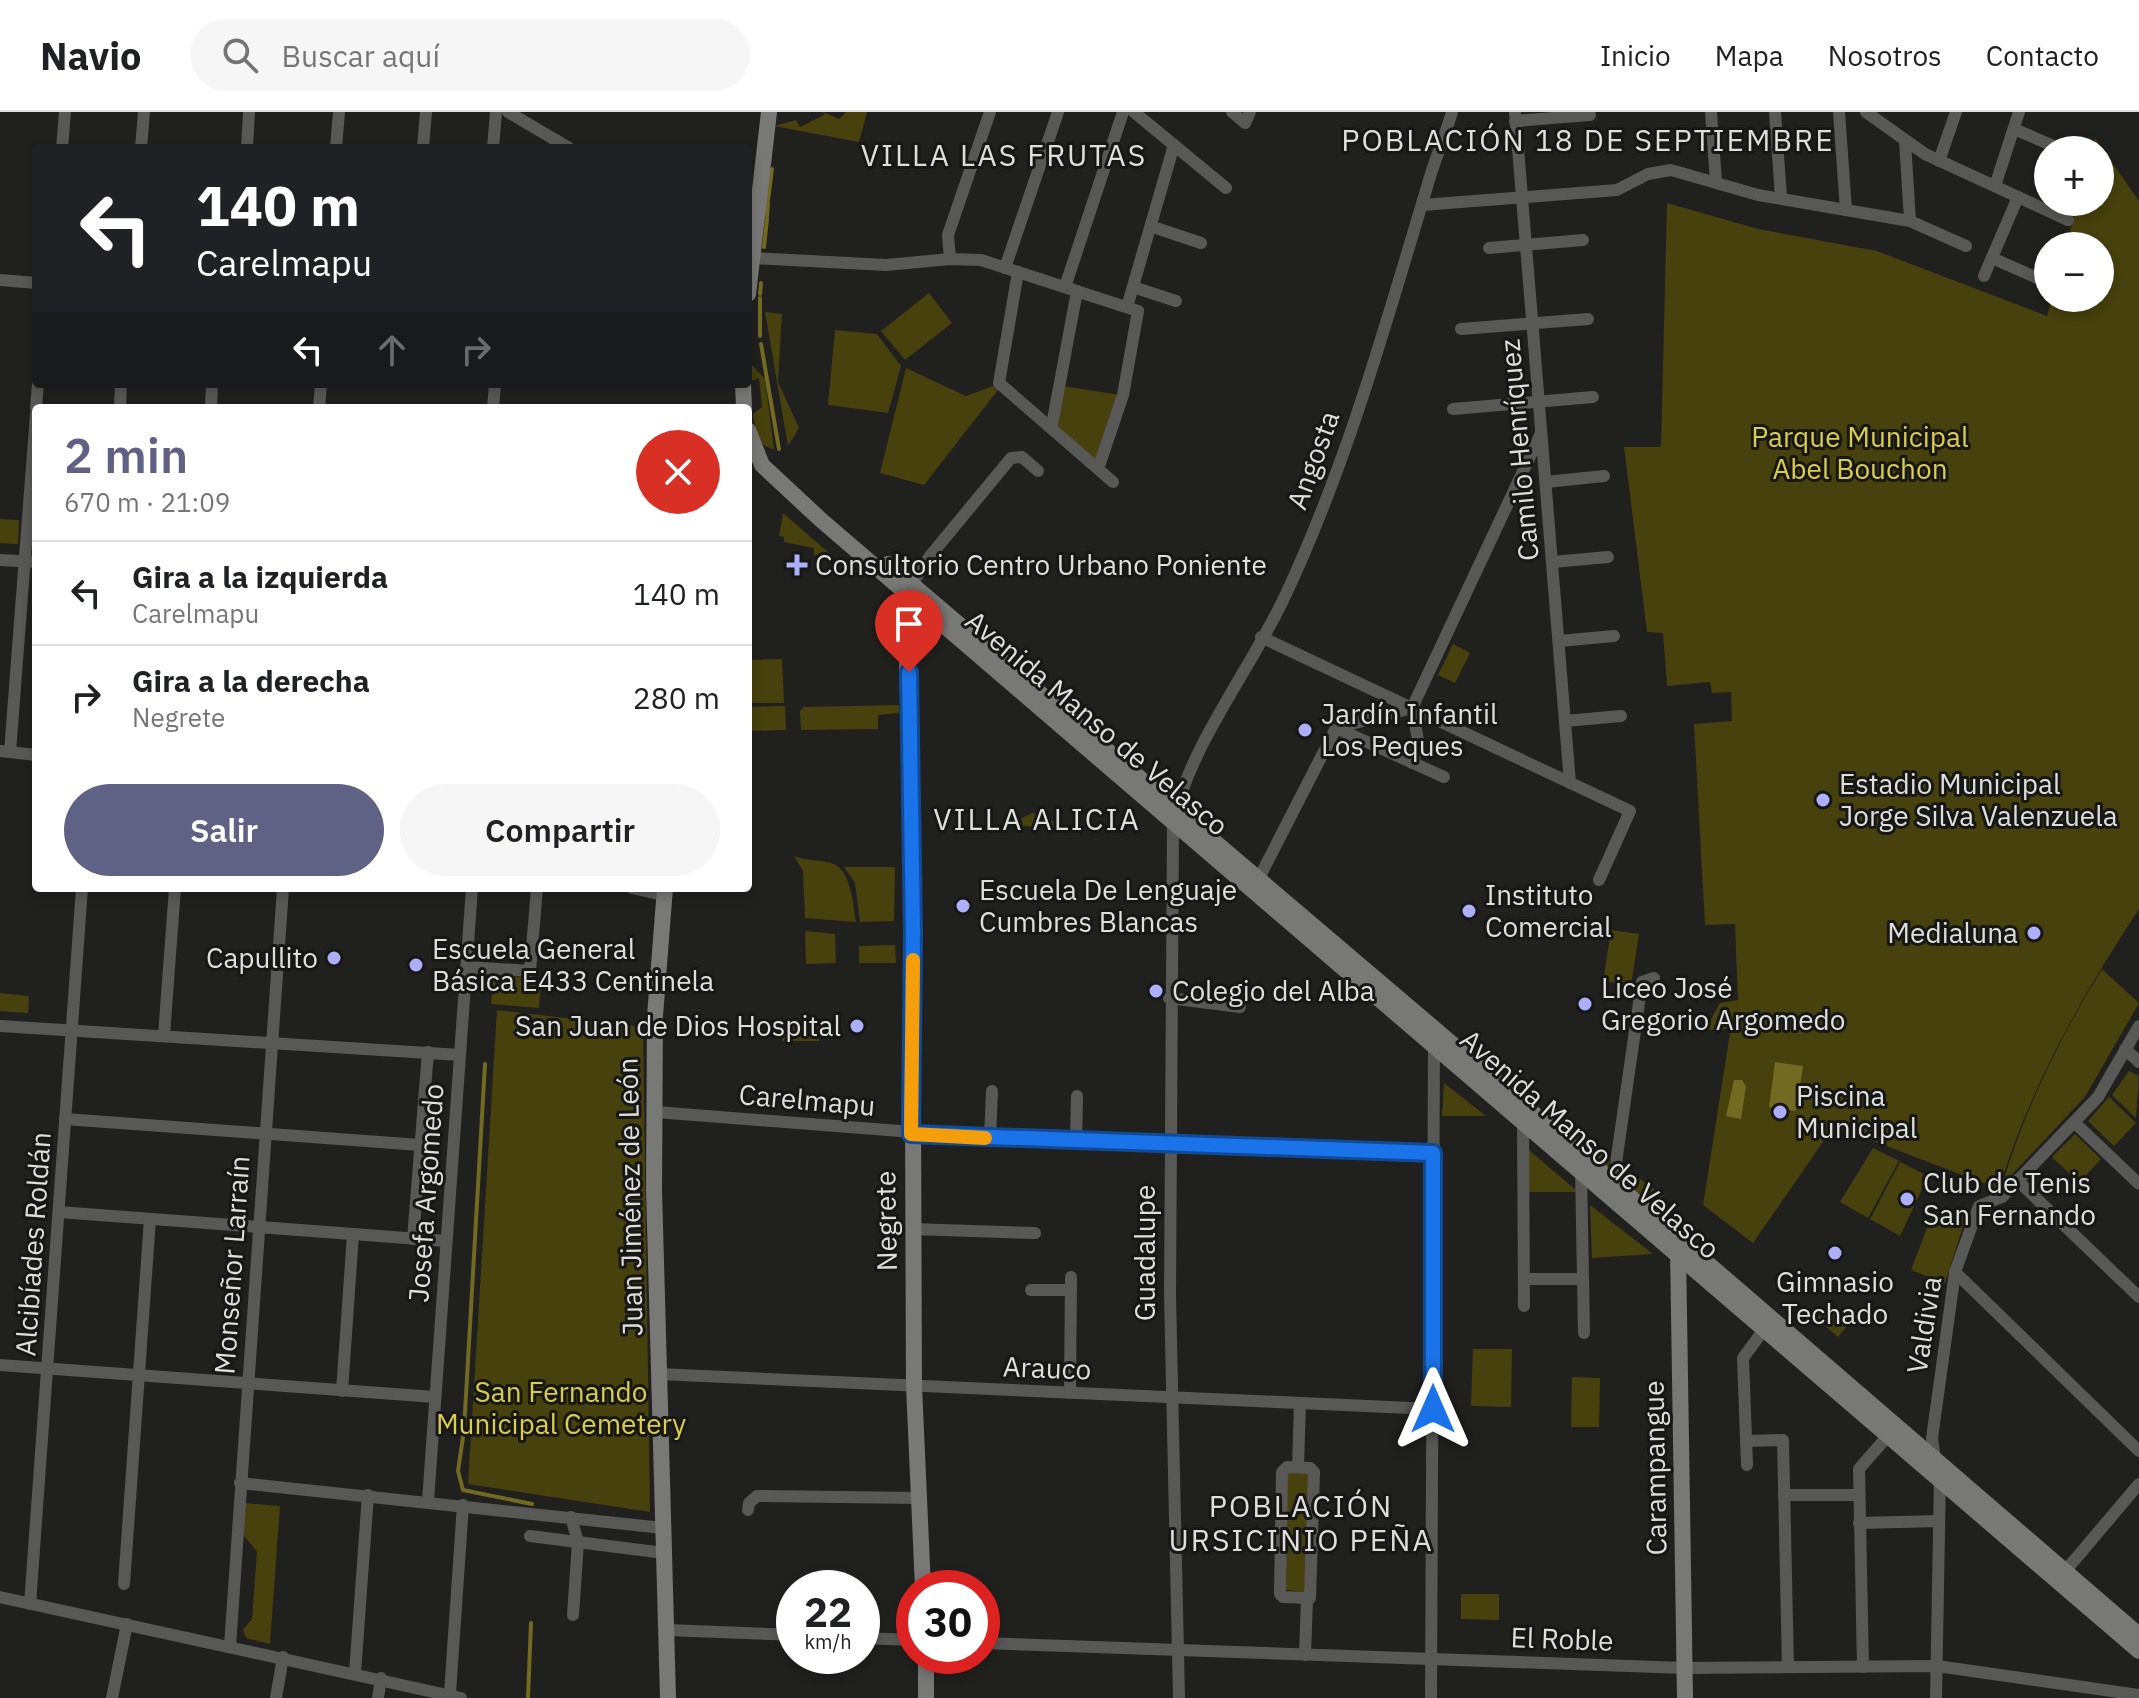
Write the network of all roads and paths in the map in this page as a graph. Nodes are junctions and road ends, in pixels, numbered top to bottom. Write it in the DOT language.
graph roads {
  1 [pos="65,112"];
  2 [pos="144,112"];
  3 [pos="249,112"];
  4 [pos="339,112"];
  5 [pos="426,112"];
  6 [pos="496,112"];
  7 [pos="508,112"];
  8 [pos="769,112"];
  9 [pos="990,112"];
  10 [pos="1058,112"];
  11 [pos="1123,112"];
  12 [pos="1134,112"];
  13 [pos="1232,112"];
  14 [pos="1452,112"];
  15 [pos="1711,112"];
  16 [pos="1775,112"];
  17 [pos="1839,112"];
  18 [pos="1866,112"];
  19 [pos="1956,112"];
  20 [pos="2019,112"];
  21 [pos="1590,115"];
  22 [pos="1515,116"];
  23 [pos="1248,118"];
  24 [pos="1885,118"];
  25 [pos="2014,129"];
  26 [pos="2034,138"];
  27 [pos="1905,141"];
  28 [pos="62,144"];
  29 [pos="141,144"];
  30 [pos="247,144"];
  31 [pos="336,144"];
  32 [pos="423,144"];
  33 [pos="493,144"];
  34 [pos="561,144"];
  35 [pos="1174,145"];
  36 [pos="1939,161"];
  37 [pos="1716,182"];
  38 [pos="1995,186"];
  39 [pos="1226,188"];
  40 [pos="2018,197"];
  41 [pos="1522,198"];
  42 [pos="1781,198"];
  43 [pos="1422,205"];
  44 [pos="753,206"];
  45 [pos="1846,210"];
  46 [pos="2068,220"];
  47 [pos="1910,221"];
  48 [pos="1153,227"];
  49 [pos="1583,240"];
  50 [pos="1201,243"];
  51 [pos="1526,245"];
  52 [pos="1966,246"];
  53 [pos="1489,248"];
  54 [pos="752,258"];
  55 [pos="1992,258"];
  56 [pos="950,259"];
  57 [pos="1012,270"];
  58 [pos="1984,276"];
  59 [pos="2034,276"];
  60 [pos="0,280"];
  61 [pos="32,283"];
  62 [pos="1133,287"];
  63 [pos="1071,289"];
  64 [pos="1176,301"];
  65 [pos="1132,309"];
  66 [pos="1588,319"];
  67 [pos="1532,323"];
  68 [pos="1461,329"];
  69 [pos="1593,397"];
  70 [pos="1539,402"];
  71 [pos="1453,409"];
  72 [pos="1052,425"];
  73 [pos="1542,430"];
  74 [pos="752,442"];
  75 [pos="759,463"];
  76 [pos="1098,469"];
  77 [pos="1038,471"];
  78 [pos="1604,476"];
  79 [pos="1113,482"];
  80 [pos="1546,482"];
  81 [pos="32,532"];
  82 [pos="1608,557"];
  83 [pos="0,560"];
  84 [pos="31,562"];
  85 [pos="1553,562"];
  86 [pos="906,584"];
  87 [pos="914,610"];
  88 [pos="1614,636"];
  89 [pos="1261,637"];
  90 [pos="1559,641"];
  91 [pos="1412,708"];
  92 [pos="1621,716"];
  93 [pos="1565,721"];
  94 [pos="1336,728"];
  95 [pos="5,751"];
  96 [pos="32,754"];
  97 [pos="1412,763"];
  98 [pos="1444,777"];
  99 [pos="1570,783"];
  100 [pos="1174,814"];
  101 [pos="1599,880"];
  102 [pos="1256,884"];
  103 [pos="82,892"];
  104 [pos="175,892"];
  105 [pos="283,892"];
  106 [pos="472,892"];
  107 [pos="537,892"];
  108 [pos="664,892"];
  109 [pos="466,967"];
  110 [pos="1654,978"];
  111 [pos="1169,998"];
  112 [pos="1240,1007"];
  113 [pos="0,1026"];
  114 [pos="2139,1026"];
  115 [pos="72,1030"];
  116 [pos="164,1035"];
  117 [pos="1434,1037"];
  118 [pos="271,1041"];
  119 [pos="2125,1049"];
  120 [pos="428,1052"];
  121 [pos="460,1055"];
  122 [pos="2139,1062"];
  123 [pos="992,1091"];
  124 [pos="1077,1096"];
  125 [pos="656,1112"];
  126 [pos="1523,1112"];
  127 [pos="65,1119"];
  128 [pos="2074,1122"];
  129 [pos="265,1134"];
  130 [pos="911,1134"];
  131 [pos="990,1138"];
  132 [pos="1076,1141"];
  133 [pos="1169,1144"];
  134 [pos="420,1145"];
  135 [pos="1433,1153"];
  136 [pos="1581,1154"];
  137 [pos="1581,1172"];
  138 [pos="2017,1180"];
  139 [pos="2139,1184"];
  140 [pos="1614,1192"];
  141 [pos="59,1212"];
  142 [pos="150,1219"];
  143 [pos="259,1227"];
  144 [pos="912,1229"];
  145 [pos="1035,1233"];
  146 [pos="353,1234"];
  147 [pos="413,1239"];
  148 [pos="446,1241"];
  149 [pos="1678,1245"];
  150 [pos="1955,1272"];
  151 [pos="1524,1279"];
  152 [pos="1583,1279"];
  153 [pos="1031,1290"];
  154 [pos="2139,1297"];
  155 [pos="1524,1306"];
  156 [pos="1768,1324"];
  157 [pos="1584,1333"];
  158 [pos="0,1365"];
  159 [pos="48,1369"];
  160 [pos="659,1374"];
  161 [pos="139,1376"];
  162 [pos="247,1385"];
  163 [pos="914,1386"];
  164 [pos="342,1391"];
  165 [pos="1070,1393"];
  166 [pos="1171,1396"];
  167 [pos="435,1397"];
  168 [pos="1300,1403"];
  169 [pos="1433,1409"];
  170 [pos="1893,1431"];
  171 [pos="1746,1441"];
  172 [pos="2139,1451"];
  173 [pos="1934,1458"];
  174 [pos="1747,1465"];
  175 [pos="1298,1467"];
  176 [pos="1941,1481"];
  177 [pos="240,1483"];
  178 [pos="2139,1484"];
  179 [pos="368,1495"];
  180 [pos="1784,1495"];
  181 [pos="1859,1495"];
  182 [pos="919,1498"];
  183 [pos="428,1501"];
  184 [pos="463,1505"];
  185 [pos="748,1510"];
  186 [pos="571,1517"];
  187 [pos="1939,1521"];
  188 [pos="1859,1523"];
  189 [pos="663,1528"];
  190 [pos="530,1536"];
  191 [pos="578,1542"];
  192 [pos="664,1553"];
  193 [pos="922,1570"];
  194 [pos="2060,1576"];
  195 [pos="124,1584"];
  196 [pos="0,1597"];
  197 [pos="1307,1598"];
  198 [pos="30,1604"];
  199 [pos="573,1615"];
  200 [pos="127,1624"];
  201 [pos="667,1630"];
  202 [pos="776,1634"];
  203 [pos="2139,1635"];
  204 [pos="1000,1644"];
  205 [pos="230,1646"];
  206 [pos="1178,1651"];
  207 [pos="2139,1651"];
  208 [pos="1305,1655"];
  209 [pos="283,1657"];
  210 [pos="1431,1659"];
  211 [pos="1937,1666"];
  212 [pos="1788,1667"];
  213 [pos="1863,1667"];
  214 [pos="1684,1668"];
  215 [pos="355,1673"];
  216 [pos="926,1674"];
  217 [pos="381,1678"];
  218 [pos="2139,1695"];
  219 [pos="455,1696"];
  220 [pos="112,1698"];
  221 [pos="276,1698"];
  222 [pos="378,1698"];
  223 [pos="668,1698"];
  224 [pos="926,1698"];
  225 [pos="1179,1698"];
  226 [pos="1431,1698"];
  227 [pos="1685,1698"];
  228 [pos="1936,1698"];
  1 -- 28 [label="street"];
  2 -- 29 [label="street"];
  3 -- 30 [label="street"];
  4 -- 31 [label="street"];
  5 -- 32 [label="street"];
  6 -- 33 [label="street"];
  7 -- 34 [label="street"];
  8 -- 44 [label="main road"];
  9 -- 56 [label="street"];
  10 -- 57 [label="street"];
  11 -- 63 [label="street"];
  12 -- 35 [label="street"];
  13 -- 23 [label="street"];
  14 -- 43 [label="street, Angosta"];
  15 -- 37 [label="street"];
  16 -- 42 [label="street"];
  17 -- 45 [label="street"];
  18 -- 24 [label="street"];
  19 -- 36 [label="street"];
  20 -- 25 [label="street"];
  21 -- 22 [label="street"];
  22 -- 41 [label="street, Camilo Henríquez"];
  24 -- 27 [label="street"];
  25 -- 26 [label="street"];
  25 -- 38 [label="street"];
  27 -- 36 [label="street"];
  27 -- 47 [label="street"];
  35 -- 39 [label="street"];
  35 -- 48 [label="street"];
  36 -- 38 [label="street"];
  37 -- 41 [label="street"];
  37 -- 42 [label="street"];
  38 -- 40 [label="street"];
  40 -- 46 [label="street"];
  40 -- 55 [label="street"];
  41 -- 43 [label="street"];
  41 -- 51 [label="street, Camilo Henríquez"];
  42 -- 45 [label="street"];
  43 -- 89 [label="street, Angosta"];
  44 -- 54 [label="main road"];
  45 -- 47 [label="street"];
  47 -- 52 [label="street"];
  48 -- 50 [label="street"];
  48 -- 62 [label="street"];
  49 -- 51 [label="street"];
  51 -- 53 [label="street"];
  51 -- 67 [label="street, Camilo Henríquez"];
  54 -- 56 [label="street"];
  55 -- 58 [label="street"];
  55 -- 59 [label="street"];
  56 -- 57 [label="street"];
  57 -- 63 [label="street"];
  57 -- 72 [label="street"];
  60 -- 61 [label="street"];
  62 -- 64 [label="street"];
  62 -- 65 [label="street"];
  63 -- 65 [label="street"];
  63 -- 72 [label="street"];
  65 -- 76 [label="street"];
  66 -- 67 [label="street"];
  67 -- 68 [label="street"];
  67 -- 70 [label="street, Camilo Henríquez"];
  69 -- 70 [label="street"];
  70 -- 71 [label="street"];
  70 -- 73 [label="street, Camilo Henríquez"];
  72 -- 76 [label="street"];
  73 -- 80 [label="street, Camilo Henríquez"];
  73 -- 91 [label="street"];
  74 -- 75 [label="main road"];
  75 -- 86 [label="main road, Avenida Manso de Velasco"];
  76 -- 79 [label="street"];
  77 -- 86 [label="street"];
  78 -- 80 [label="street"];
  80 -- 85 [label="street, Camilo Henríquez"];
  81 -- 84 [label="street"];
  82 -- 85 [label="street"];
  83 -- 84 [label="street"];
  84 -- 95 [label="street"];
  85 -- 90 [label="street, Camilo Henríquez"];
  86 -- 87 [label="main road, Negrete"];
  86 -- 100 [label="main road, Avenida Manso de Velasco"];
  87 -- 100 [label="main road, Avenida Manso de Velasco"];
  87 -- 130 [label="main road, Negrete"];
  88 -- 90 [label="street"];
  89 -- 91 [label="street"];
  89 -- 100 [label="street, Angosta"];
  90 -- 93 [label="street, Camilo Henríquez"];
  91 -- 94 [label="street"];
  91 -- 97 [label="street"];
  91 -- 99 [label="street"];
  92 -- 93 [label="street"];
  93 -- 99 [label="street, Camilo Henríquez"];
  94 -- 97 [label="street"];
  94 -- 102 [label="street"];
  95 -- 96 [label="street"];
  97 -- 98 [label="street"];
  99 -- 101 [label="street"];
  100 -- 102 [label="main road, Avenida Manso de Velasco"];
  100 -- 111 [label="street, Guadalupe"];
  102 -- 117 [label="main road, Avenida Manso de Velasco"];
  103 -- 115 [label="street, Alcibíades Roldán"];
  104 -- 116 [label="street"];
  105 -- 118 [label="street, Monseñor Larraín"];
  106 -- 109 [label="street, Josefa Argomedo"];
  107 -- 109 [label="street"];
  108 -- 125 [label="main road, Juan Jiménez de León"];
  109 -- 121 [label="street, Josefa Argomedo"];
  110 -- 140 [label="street"];
  111 -- 112 [label="street"];
  111 -- 133 [label="street, Guadalupe"];
  113 -- 115 [label="street"];
  114 -- 119 [label="street, Valdivia"];
  115 -- 116 [label="street"];
  115 -- 127 [label="street, Alcibíades Roldán"];
  116 -- 118 [label="street"];
  117 -- 126 [label="main road, Avenida Manso de Velasco"];
  117 -- 135 [label="street"];
  118 -- 120 [label="street"];
  118 -- 129 [label="street, Monseñor Larraín"];
  119 -- 122 [label="street"];
  119 -- 128 [label="street, Valdivia"];
  120 -- 121 [label="street"];
  120 -- 134 [label="street"];
  121 -- 148 [label="street, Josefa Argomedo"];
  123 -- 131 [label="street"];
  124 -- 132 [label="street"];
  125 -- 130 [label="street, Carelmapu"];
  125 -- 160 [label="main road, Juan Jiménez de León"];
  126 -- 136 [label="main road, Avenida Manso de Velasco"];
  126 -- 137 [label="main road, Avenida Manso de Velasco"];
  126 -- 151 [label="street"];
  127 -- 129 [label="street"];
  127 -- 141 [label="street, Alcibíades Roldán"];
  128 -- 138 [label="street, Valdivia"];
  128 -- 139 [label="street"];
  129 -- 134 [label="street"];
  129 -- 143 [label="street, Monseñor Larraín"];
  130 -- 131 [label="street, Carelmapu"];
  130 -- 144 [label="main road, Negrete"];
  131 -- 132 [label="street, Carelmapu"];
  132 -- 133 [label="street, Carelmapu"];
  133 -- 135 [label="street, Carelmapu"];
  133 -- 166 [label="street, Guadalupe"];
  134 -- 147 [label="street"];
  135 -- 169 [label="street"];
  136 -- 137 [label="street"];
  136 -- 140 [label="main road, Avenida Manso de Velasco"];
  137 -- 140 [label="main road, Avenida Manso de Velasco"];
  137 -- 152 [label="street"];
  138 -- 150 [label="street, Valdivia"];
  138 -- 154 [label="street"];
  140 -- 149 [label="main road, Avenida Manso de Velasco"];
  141 -- 142 [label="street"];
  141 -- 159 [label="street, Alcibíades Roldán"];
  142 -- 143 [label="street"];
  142 -- 161 [label="street"];
  143 -- 146 [label="street"];
  143 -- 162 [label="street, Monseñor Larraín"];
  144 -- 145 [label="street"];
  144 -- 163 [label="main road, Negrete"];
  146 -- 147 [label="street"];
  146 -- 164 [label="street"];
  147 -- 148 [label="street"];
  148 -- 167 [label="street, Josefa Argomedo"];
  149 -- 156 [label="main road, Avenida Manso de Velasco"];
  149 -- 214 [label="main road, Carampangue"];
  150 -- 172 [label="street"];
  150 -- 173 [label="street, Valdivia"];
  151 -- 152 [label="street"];
  151 -- 155 [label="street"];
  152 -- 157 [label="street"];
  153 -- 165 [label="street"];
  156 -- 170 [label="main road, Avenida Manso de Velasco"];
  156 -- 171 [label="street"];
  158 -- 159 [label="street"];
  159 -- 161 [label="street"];
  159 -- 198 [label="street, Alcibíades Roldán"];
  160 -- 163 [label="street, Arauco"];
  160 -- 189 [label="main road, Juan Jiménez de León"];
  161 -- 162 [label="street"];
  161 -- 195 [label="street"];
  162 -- 164 [label="street"];
  162 -- 177 [label="street, Monseñor Larraín"];
  163 -- 165 [label="street, Arauco"];
  163 -- 182 [label="main road, Negrete"];
  164 -- 167 [label="street"];
  165 -- 166 [label="street, Arauco"];
  166 -- 168 [label="street, Arauco"];
  166 -- 206 [label="street, Guadalupe"];
  167 -- 183 [label="street, Josefa Argomedo"];
  168 -- 169 [label="street, Arauco"];
  168 -- 175 [label="street"];
  169 -- 210 [label="street"];
  170 -- 173 [label="main road, Avenida Manso de Velasco"];
  170 -- 176 [label="main road, Avenida Manso de Velasco"];
  170 -- 181 [label="street"];
  171 -- 174 [label="street"];
  171 -- 180 [label="street"];
  173 -- 176 [label="street, Valdivia"];
  173 -- 194 [label="main road, Avenida Manso de Velasco"];
  175 -- 197 [label="street"];
  175 -- 197 [label="street"];
  176 -- 187 [label="street, Valdivia"];
  176 -- 194 [label="main road, Avenida Manso de Velasco"];
  177 -- 179 [label="street"];
  177 -- 205 [label="street, Monseñor Larraín"];
  178 -- 194 [label="street"];
  179 -- 183 [label="street"];
  179 -- 215 [label="street"];
  180 -- 181 [label="street"];
  180 -- 212 [label="street"];
  181 -- 188 [label="street"];
  182 -- 185 [label="street"];
  182 -- 193 [label="main road, Negrete"];
  183 -- 184 [label="street"];
  184 -- 186 [label="street"];
  184 -- 219 [label="street"];
  186 -- 189 [label="street"];
  186 -- 191 [label="street"];
  187 -- 188 [label="street"];
  187 -- 211 [label="street, Valdivia"];
  188 -- 213 [label="street"];
  189 -- 192 [label="main road, Juan Jiménez de León"];
  190 -- 191 [label="street"];
  191 -- 192 [label="street"];
  191 -- 199 [label="street"];
  192 -- 201 [label="main road, Juan Jiménez de León"];
  194 -- 203 [label="main road, Avenida Manso de Velasco"];
  194 -- 207 [label="main road, Avenida Manso de Velasco"];
  196 -- 198 [label="street"];
  197 -- 208 [label="street"];
  198 -- 200 [label="street"];
  200 -- 205 [label="street"];
  200 -- 220 [label="street"];
  201 -- 202 [label="street"];
  201 -- 223 [label="main road, Juan Jiménez de León"];
  204 -- 206 [label="street, El Roble"];
  205 -- 209 [label="street"];
  206 -- 208 [label="street, El Roble"];
  206 -- 225 [label="street, Guadalupe"];
  208 -- 210 [label="street, El Roble"];
  209 -- 215 [label="street"];
  209 -- 221 [label="street"];
  210 -- 214 [label="street, El Roble"];
  210 -- 226 [label="street"];
  211 -- 213 [label="street, El Roble"];
  211 -- 218 [label="street, El Roble"];
  211 -- 228 [label="street, Valdivia"];
  212 -- 213 [label="street, El Roble"];
  212 -- 214 [label="street, El Roble"];
  214 -- 227 [label="main road, Carampangue"];
  215 -- 217 [label="street"];
  216 -- 224 [label="main road"];
  217 -- 219 [label="street"];
  217 -- 222 [label="street"];
}
